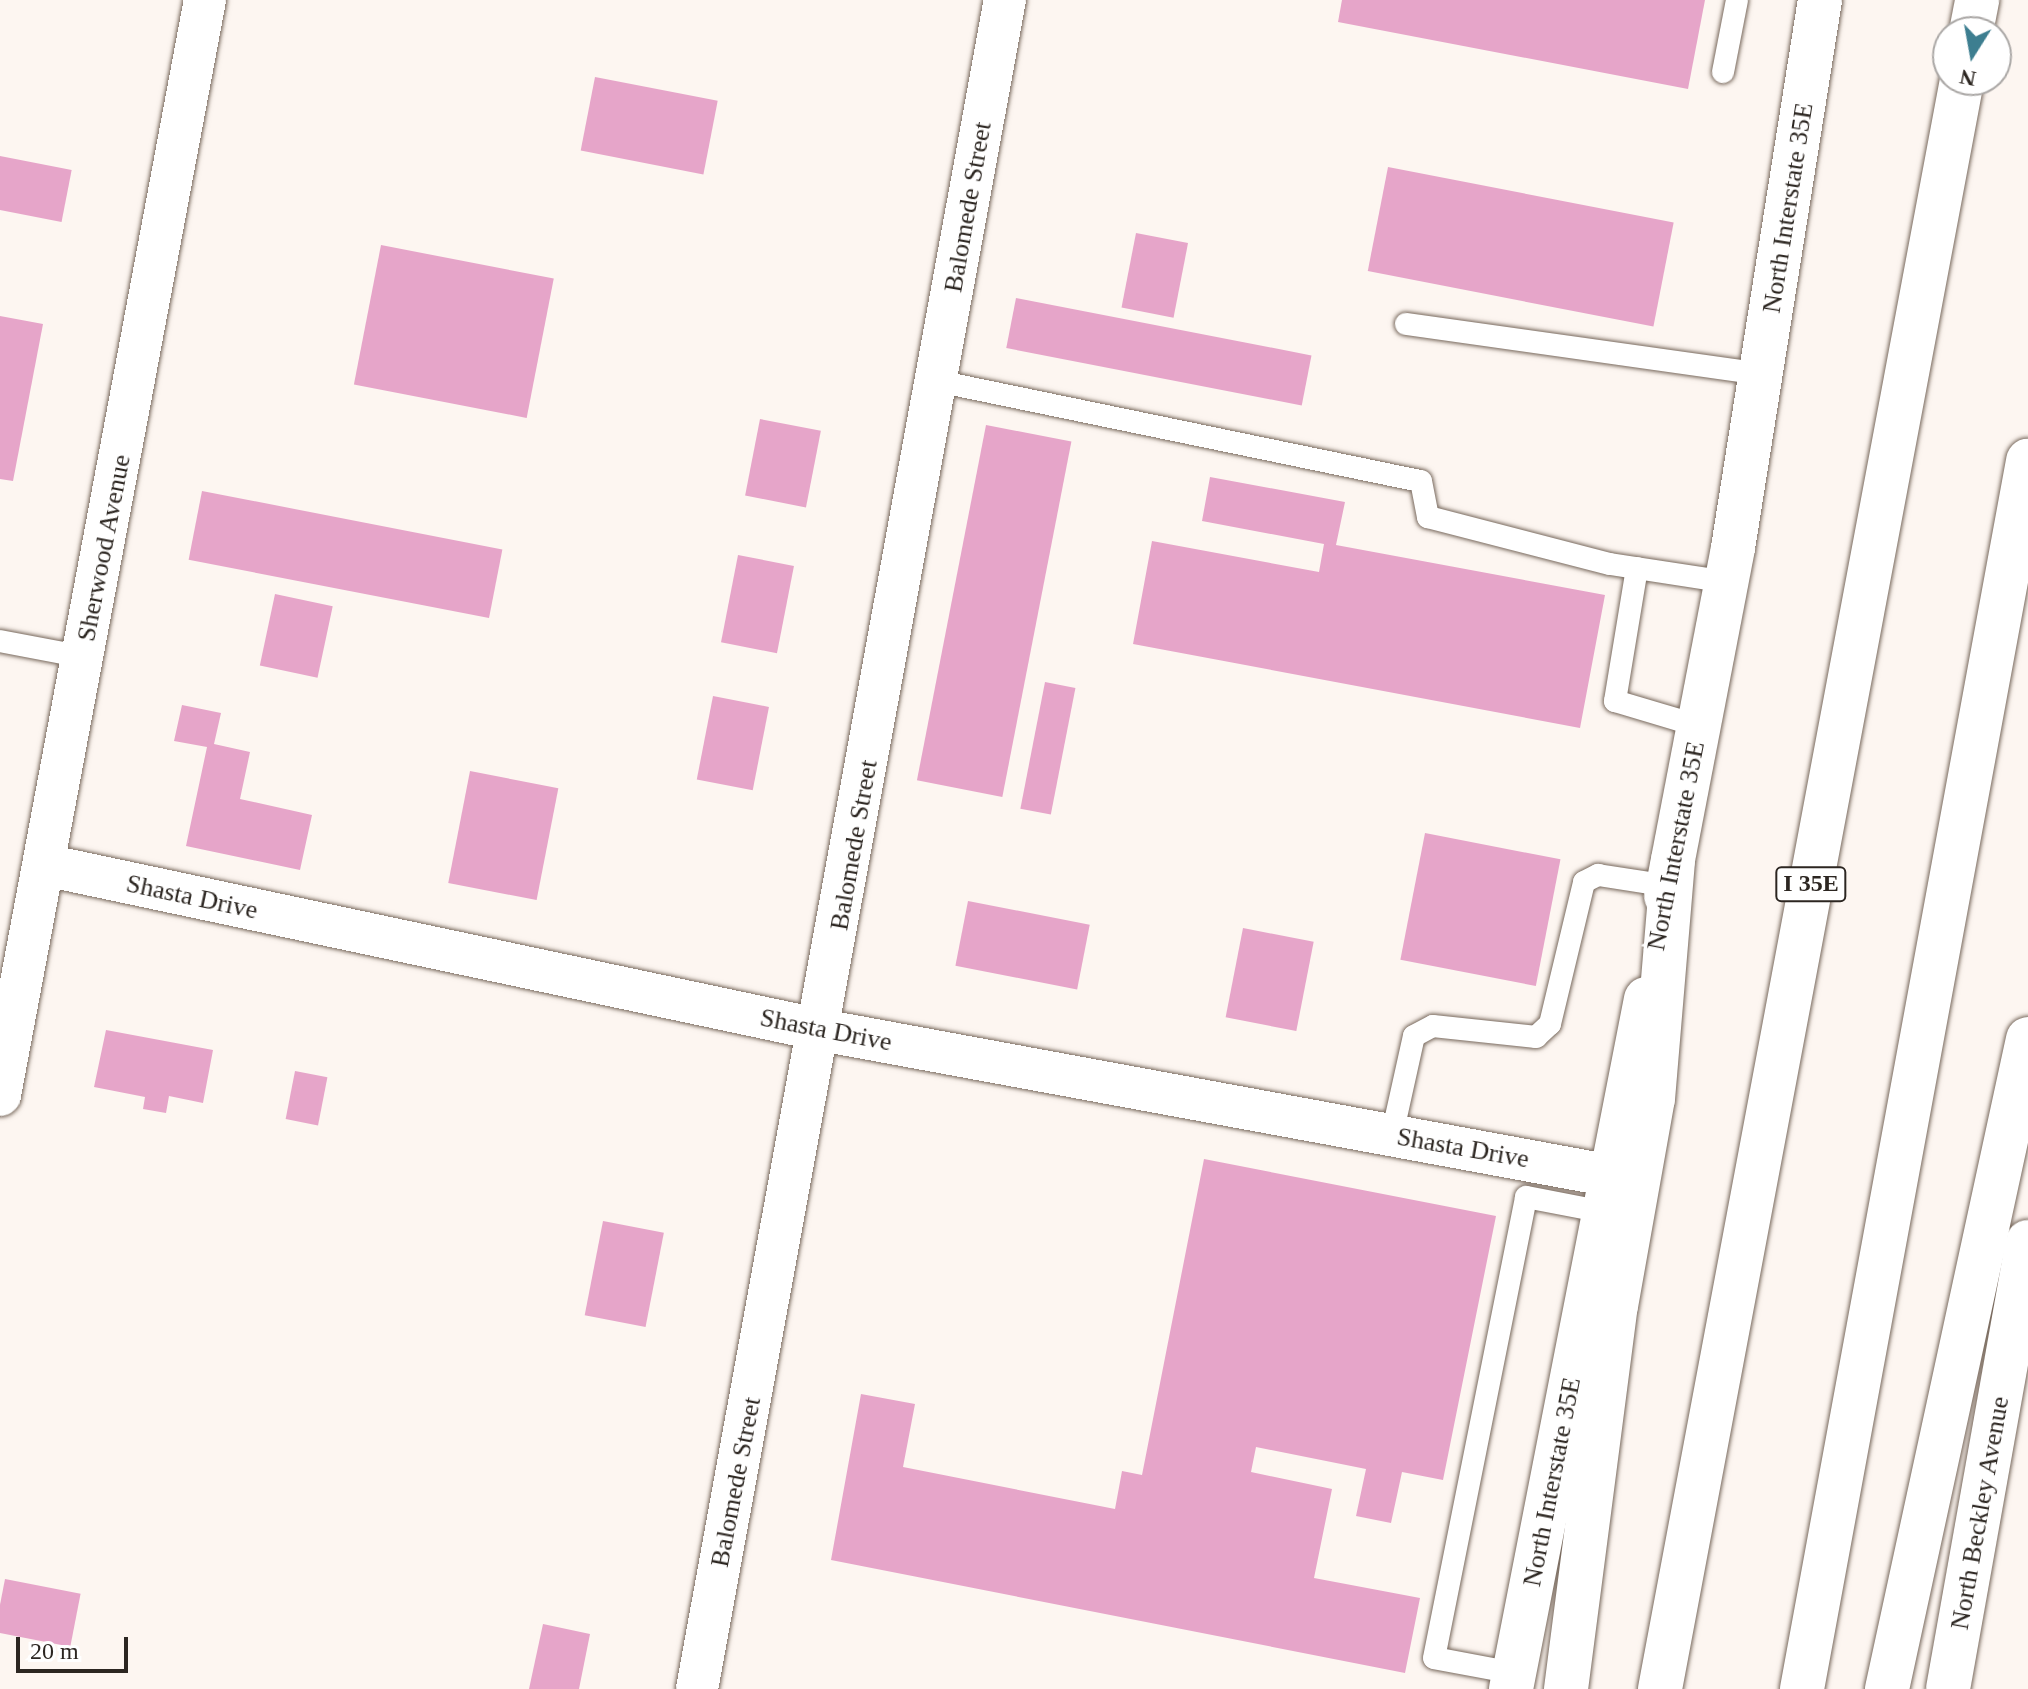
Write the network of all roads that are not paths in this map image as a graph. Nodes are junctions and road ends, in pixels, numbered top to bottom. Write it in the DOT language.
graph roads {
  1 [pos="205,0"];
  2 [pos="1005,0"];
  3 [pos="1737,0"];
  4 [pos="1820,0"];
  5 [pos="1723,72"];
  6 [pos="1959,96"];
  7 [pos="1406,324"];
  8 [pos="1761,374"];
  9 [pos="937,381"];
  10 [pos="2028,461"];
  11 [pos="1637,568"];
  12 [pos="1727,582"];
  13 [pos="0,641"];
  14 [pos="84,657"];
  15 [pos="1699,726"];
  16 [pos="45,865"];
  17 [pos="1670,873"];
  18 [pos="821,1030"];
  19 [pos="2028,1039"];
  20 [pos="0,1095"];
  21 [pos="1392,1135"];
  22 [pos="1608,1194"];
  23 [pos="2028,1242"];
  24 [pos="1513,1681"];
  25 [pos="697,1689"];
  26 [pos="1566,1689"];
  27 [pos="1660,1689"];
  28 [pos="1802,1689"];
  29 [pos="1887,1689"];
  30 [pos="1948,1689"];
  1 -- 14 [label="street, Sherwood Avenue"];
  2 -- 9 [label="street, Balomede Street"];
  3 -- 5 [label="lane"];
  4 -- 8 [label="main road, North Interstate 35E"];
  6 -- 27 [label="main road, I 35E"];
  7 -- 8 [label="lane"];
  8 -- 12 [label="main road, North Interstate 35E"];
  9 -- 11 [label="lane"];
  9 -- 18 [label="street, Balomede Street"];
  10 -- 28 [label="main road"];
  11 -- 12 [label="lane"];
  11 -- 15 [label="lane"];
  12 -- 15 [label="main road, North Interstate 35E"];
  13 -- 14 [label="lane"];
  14 -- 16 [label="street, Sherwood Avenue"];
  15 -- 17 [label="main road, North Interstate 35E"];
  16 -- 18 [label="street, Shasta Drive"];
  16 -- 20 [label="street, Sherwood Avenue"];
  17 -- 21 [label="lane"];
  17 -- 22 [label="main road, North Interstate 35E"];
  17 -- 26 [label="main road"];
  18 -- 21 [label="street, Shasta Drive"];
  18 -- 25 [label="street, Balomede Street"];
  19 -- 29 [label="main road"];
  21 -- 22 [label="street, Shasta Drive"];
  22 -- 24 [label="main road, North Interstate 35E"];
  22 -- 24 [label="lane"];
  23 -- 30 [label="main road, North Beckley Avenue"];
}
